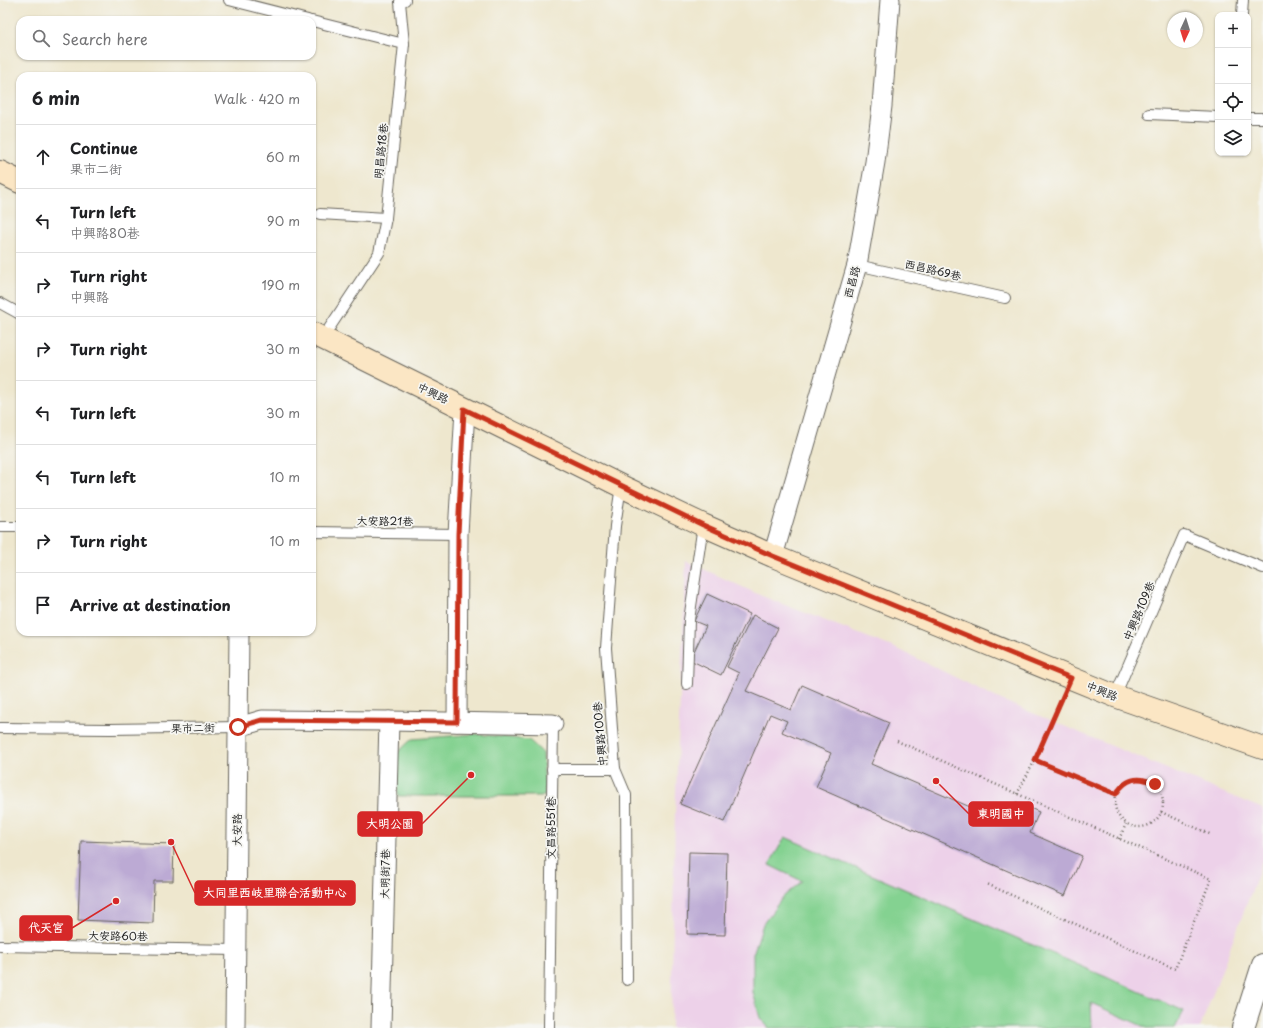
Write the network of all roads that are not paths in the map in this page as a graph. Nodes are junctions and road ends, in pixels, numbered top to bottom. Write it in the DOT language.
graph roads {
  1 [pos="229,0"];
  2 [pos="405,0"];
  3 [pos="890,0"];
  4 [pos="1243,0"];
  5 [pos="1242,12"];
  6 [pos="292,16"];
  7 [pos="316,22"];
  8 [pos="404,44"];
  9 [pos="1148,114"];
  10 [pos="1215,116"];
  11 [pos="1251,118"];
  12 [pos="1263,118"];
  13 [pos="0,172"];
  14 [pos="16,180"];
  15 [pos="320,214"];
  16 [pos="386,218"];
  17 [pos="857,265"];
  18 [pos="1005,298"];
  19 [pos="0,303"];
  20 [pos="16,312"];
  21 [pos="317,336"];
  22 [pos="464,409"];
  23 [pos="621,486"];
  24 [pos="703,525"];
  25 [pos="0,527"];
  26 [pos="16,527"];
  27 [pos="316,532"];
  28 [pos="458,534"];
  29 [pos="773,556"];
  30 [pos="1263,568"];
  31 [pos="239,636"];
  32 [pos="687,684"];
  33 [pos="1115,696"];
  34 [pos="389,721"];
  35 [pos="457,722"];
  36 [pos="553,724"];
  37 [pos="238,727"];
  38 [pos="0,728"];
  39 [pos="1263,748"];
  40 [pos="552,769"];
  41 [pos="615,769"];
  42 [pos="0,946"];
  43 [pos="236,950"];
  44 [pos="1263,965"];
  45 [pos="627,980"];
  46 [pos="235,1028"];
  47 [pos="381,1028"];
  48 [pos="549,1028"];
  49 [pos="1244,1028"];
  1 -- 6 [label="lane"];
  2 -- 8 [label="lane, 明昌路18巷"];
  3 -- 17 [label="street, 西昌路"];
  4 -- 5 [label="lane"];
  7 -- 8 [label="lane"];
  8 -- 16 [label="lane, 明昌路18巷"];
  9 -- 10 [label="lane"];
  11 -- 12 [label="lane"];
  13 -- 14 [label="main road"];
  15 -- 16 [label="lane"];
  16 -- 21 [label="lane, 明昌路18巷"];
  17 -- 18 [label="lane, 西昌路69巷"];
  17 -- 29 [label="street, 西昌路"];
  19 -- 20 [label="lane"];
  21 -- 22 [label="main road, 中興路"];
  22 -- 23 [label="main road, 中興路"];
  22 -- 28 [label="street"];
  23 -- 24 [label="main road, 中興路"];
  23 -- 41 [label="lane, 中興路100巷"];
  24 -- 29 [label="main road, 中興路"];
  24 -- 32 [label="lane"];
  25 -- 26 [label="lane"];
  27 -- 28 [label="lane, 大安路21巷"];
  28 -- 35 [label="street"];
  29 -- 33 [label="main road, 中興路"];
  30 -- 33 [label="lane, 中興路109巷"];
  31 -- 37 [label="street, 大安路"];
  33 -- 39 [label="main road, 中興路"];
  34 -- 35 [label="street, 果市二街"];
  34 -- 37 [label="street, 果市二街"];
  34 -- 47 [label="street, 大明街7巷"];
  35 -- 36 [label="street, 文昌路551巷"];
  36 -- 40 [label="lane, 文昌路551巷"];
  37 -- 38 [label="lane, 果市二街"];
  37 -- 43 [label="street, 大安路"];
  40 -- 41 [label="lane"];
  40 -- 48 [label="lane, 文昌路551巷"];
  41 -- 45 [label="lane, 中興路100巷"];
  42 -- 43 [label="lane, 大安路60巷"];
  43 -- 46 [label="street, 大安路"];
  44 -- 49 [label="street"];
}
